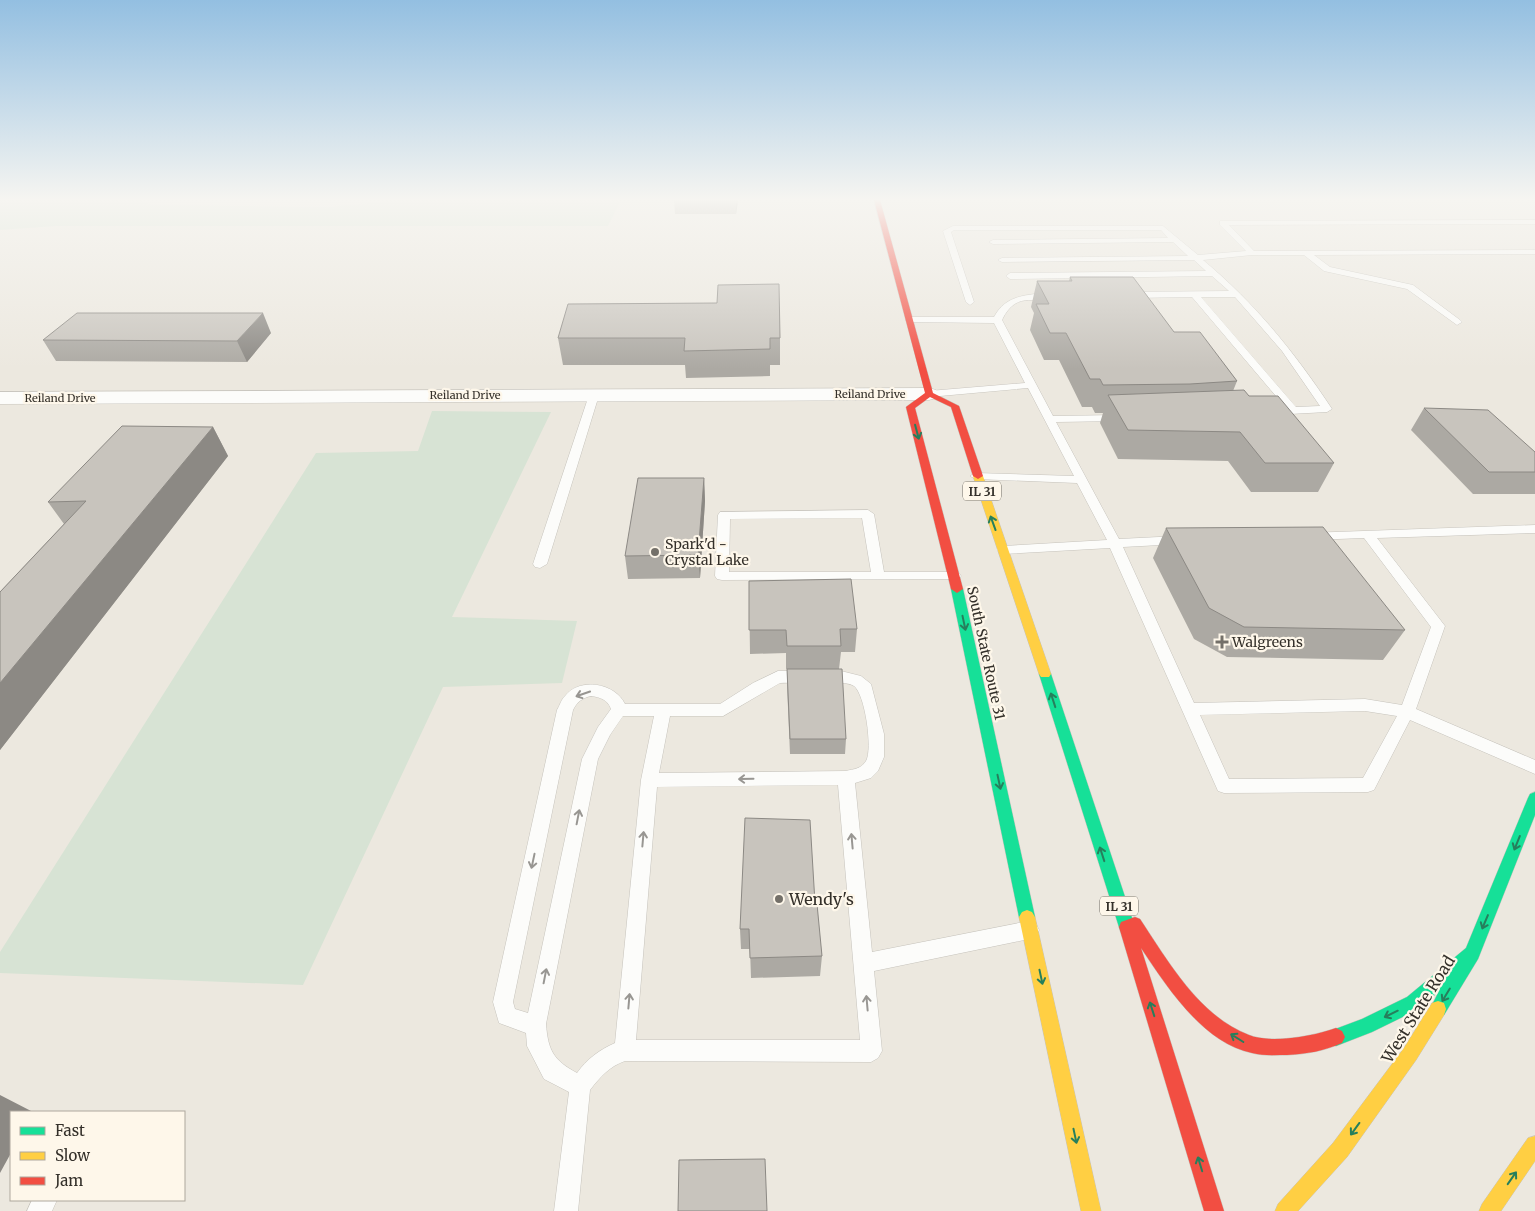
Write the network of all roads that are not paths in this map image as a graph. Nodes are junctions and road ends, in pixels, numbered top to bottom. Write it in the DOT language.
graph roads {
  1 [pos="892,257"];
  2 [pos="955,257"];
  3 [pos="1000,257"];
  4 [pos="1211,257"];
  5 [pos="1311,257"];
  6 [pos="1194,258"];
  7 [pos="1002,260"];
  8 [pos="1213,273"];
  9 [pos="1015,286"];
  10 [pos="1195,294"];
  11 [pos="1237,294"];
  12 [pos="1059,296"];
  13 [pos="1118,296"];
  14 [pos="970,302"];
  15 [pos="909,319"];
  16 [pos="997,320"];
  17 [pos="1457,322"];
  18 [pos="1032,385"];
  19 [pos="929,394"];
  20 [pos="594,395"];
  21 [pos="0,398"];
  22 [pos="1293,410"];
  23 [pos="1257,413"];
  24 [pos="1130,418"];
  25 [pos="1050,419"];
  26 [pos="976,476"];
  27 [pos="1081,480"];
  28 [pos="1535,529"];
  29 [pos="1367,534"];
  30 [pos="1299,537"];
  31 [pos="1192,540"];
  32 [pos="1114,542"];
  33 [pos="1003,550"];
  34 [pos="540,564"];
  35 [pos="878,575"];
  36 [pos="954,576"];
  37 [pos="1189,709"];
  38 [pos="619,710"];
  39 [pos="664,710"];
  40 [pos="1407,712"];
  41 [pos="1535,766"];
  42 [pos="846,778"];
  43 [pos="648,780"];
  44 [pos="1535,798"];
  45 [pos="1108,872"];
  46 [pos="1031,929"];
  47 [pos="1472,953"];
  48 [pos="863,963"];
  49 [pos="536,1024"];
  50 [pos="625,1050"];
  51 [pos="580,1086"];
  52 [pos="1535,1145"];
  53 [pos="566,1211"];
  54 [pos="1091,1211"];
  55 [pos="1214,1211"];
  56 [pos="1286,1211"];
  57 [pos="1490,1211"];
  1 -- 15 [label="main road"];
  2 -- 14 [label="lane"];
  3 -- 7 [label="lane"];
  4 -- 6 [label="lane"];
  5 -- 17 [label="lane"];
  6 -- 7 [label="lane"];
  6 -- 8 [label="lane"];
  7 -- 9 [label="lane"];
  8 -- 9 [label="lane"];
  8 -- 11 [label="lane"];
  9 -- 12 [label="lane"];
  9 -- 16 [label="lane"];
  10 -- 11 [label="lane"];
  10 -- 13 [label="lane"];
  10 -- 22 [label="lane"];
  11 -- 22 [label="lane"];
  15 -- 16 [label="lane"];
  15 -- 19 [label="main road"];
  16 -- 18 [label="lane"];
  18 -- 19 [label="lane"];
  18 -- 25 [label="lane"];
  19 -- 20 [label="street, Reiland Drive"];
  19 -- 26 [label="main road, IL 31"];
  19 -- 36 [label="main road, South State Route 31, one-way"];
  20 -- 21 [label="street, Reiland Drive"];
  20 -- 34 [label="lane"];
  22 -- 23 [label="lane"];
  24 -- 25 [label="lane"];
  25 -- 27 [label="lane"];
  26 -- 27 [label="lane"];
  33 -- 26 [label="main road, IL 31, one-way"];
  27 -- 32 [label="lane"];
  28 -- 29 [label="lane"];
  29 -- 30 [label="lane"];
  29 -- 40 [label="lane"];
  31 -- 32 [label="lane"];
  32 -- 33 [label="lane"];
  32 -- 37 [label="lane"];
  45 -- 33 [label="main road, IL 31, one-way"];
  35 -- 35 [label="lane"];
  35 -- 36 [label="lane"];
  36 -- 46 [label="main road, South State Route 31, one-way"];
  37 -- 40 [label="lane"];
  37 -- 40 [label="lane"];
  38 -- 39 [label="lane"];
  49 -- 38 [label="lane, one-way"];
  38 -- 49 [label="lane, one-way"];
  39 -- 42 [label="lane"];
  39 -- 43 [label="lane"];
  40 -- 41 [label="lane"];
  42 -- 43 [label="lane, one-way"];
  48 -- 42 [label="lane, one-way"];
  50 -- 43 [label="lane, one-way"];
  44 -- 47 [label="main road, West State Road, one-way"];
  47 -- 45 [label="main road, one-way"];
  55 -- 45 [label="main road, IL 31, one-way"];
  46 -- 48 [label="lane"];
  46 -- 54 [label="main road, South State Route 31, one-way"];
  47 -- 56 [label="main road, West State Road, one-way"];
  50 -- 48 [label="lane, one-way"];
  49 -- 51 [label="lane"];
  50 -- 51 [label="lane"];
  51 -- 53 [label="lane"];
  57 -- 52 [label="main road, one-way"];
}
